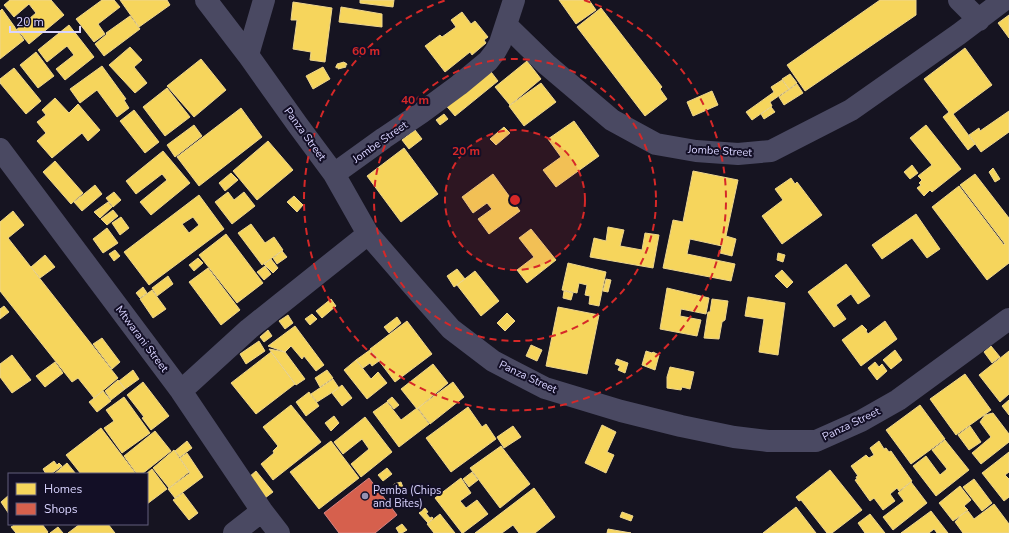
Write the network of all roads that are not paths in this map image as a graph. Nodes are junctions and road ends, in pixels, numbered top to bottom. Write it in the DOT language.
graph roads {
  1 [pos="206,0"];
  2 [pos="264,0"];
  3 [pos="514,0"];
  4 [pos="959,0"];
  5 [pos="1004,0"];
  6 [pos="979,20"];
  7 [pos="506,25"];
  8 [pos="248,55"];
  9 [pos="0,149"];
  10 [pos="7,171"];
  11 [pos="334,174"];
  12 [pos="368,234"];
  13 [pos="1009,319"];
  14 [pos="181,391"];
  15 [pos="262,511"];
  16 [pos="234,533"];
  17 [pos="279,533"];
  1 -- 8 [label="street, Panza Street"];
  2 -- 8 [label="street"];
  3 -- 7 [label="street, Jombe Street"];
  4 -- 6 [label="street"];
  5 -- 6 [label="street, Jombe Street"];
  6 -- 7 [label="street, Jombe Street"];
  7 -- 11 [label="street, Jombe Street"];
  8 -- 11 [label="street, Panza Street"];
  9 -- 10 [label="street, Mtwarani Street"];
  10 -- 14 [label="street, Mtwarani Street"];
  11 -- 12 [label="street, Panza Street"];
  12 -- 13 [label="street, Panza Street"];
  12 -- 14 [label="street"];
  14 -- 15 [label="street, Mtwarani Street"];
  15 -- 16 [label="street"];
  15 -- 17 [label="street, Mtwarani Street"];
}
